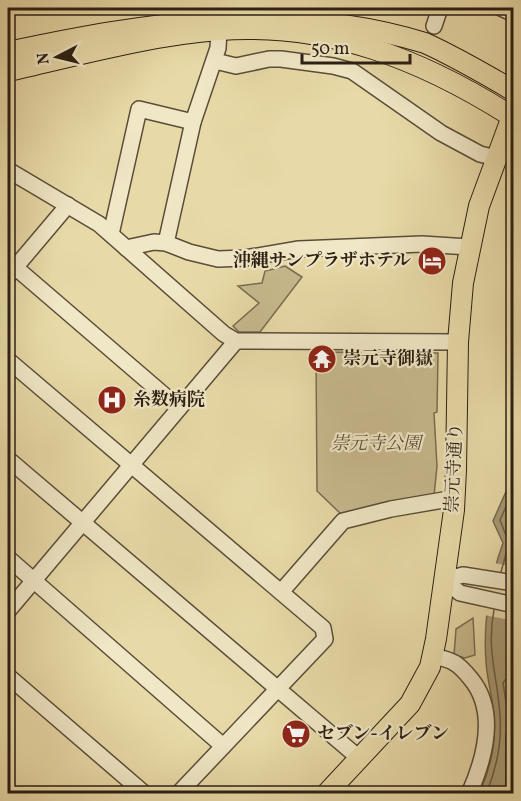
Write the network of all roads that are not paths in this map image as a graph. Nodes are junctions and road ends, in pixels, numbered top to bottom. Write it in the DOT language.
graph roads {
  1 [pos="440,8"];
  2 [pos="501,8"];
  3 [pos="513,14"];
  4 [pos="217,17"];
  5 [pos="435,26"];
  6 [pos="8,52"];
  7 [pos="215,61"];
  8 [pos="8,71"];
  9 [pos="513,91"];
  10 [pos="513,115"];
  11 [pos="193,122"];
  12 [pos="496,158"];
  13 [pos="8,170"];
  14 [pos="68,205"];
  15 [pos="111,234"];
  16 [pos="166,243"];
  17 [pos="469,247"];
  18 [pos="126,248"];
  19 [pos="10,268"];
  20 [pos="236,341"];
  21 [pos="458,342"];
  22 [pos="8,360"];
  23 [pos="179,408"];
  24 [pos="8,459"];
  25 [pos="131,466"];
  26 [pos="454,498"];
  27 [pos="83,523"];
  28 [pos="8,558"];
  29 [pos="33,580"];
  30 [pos="444,580"];
  31 [pos="513,583"];
  32 [pos="281,592"];
  33 [pos="513,605"];
  34 [pos="8,611"];
  35 [pos="433,656"];
  36 [pos="8,676"];
  37 [pos="277,689"];
  38 [pos="513,736"];
  39 [pos="223,746"];
  40 [pos="359,758"];
  41 [pos="513,784"];
  42 [pos="336,790"];
  43 [pos="145,794"];
  44 [pos="178,794"];
  45 [pos="469,794"];
  1 -- 5 [label="street"];
  2 -- 3 [label="street"];
  4 -- 6 [label="main road"];
  4 -- 7 [label="street"];
  4 -- 8 [label="main road"];
  4 -- 9 [label="main road"];
  4 -- 10 [label="main road"];
  7 -- 11 [label="street"];
  7 -- 12 [label="street"];
  10 -- 12 [label="main road, 崇元寺通り"];
  11 -- 15 [label="street"];
  11 -- 16 [label="street"];
  12 -- 17 [label="main road, 崇元寺通り"];
  13 -- 14 [label="street"];
  14 -- 15 [label="street"];
  14 -- 19 [label="street"];
  15 -- 18 [label="street"];
  16 -- 17 [label="street"];
  16 -- 18 [label="street"];
  17 -- 21 [label="main road, 崇元寺通り"];
  18 -- 20 [label="street"];
  19 -- 23 [label="street"];
  20 -- 21 [label="street"];
  20 -- 23 [label="street"];
  21 -- 26 [label="main road, 崇元寺通り"];
  22 -- 25 [label="street"];
  23 -- 25 [label="street"];
  24 -- 27 [label="street"];
  25 -- 27 [label="street"];
  25 -- 32 [label="street"];
  26 -- 30 [label="main road, 崇元寺通り"];
  26 -- 32 [label="street"];
  27 -- 29 [label="street"];
  27 -- 37 [label="street"];
  28 -- 29 [label="street"];
  29 -- 34 [label="street"];
  29 -- 39 [label="street"];
  30 -- 31 [label="street"];
  30 -- 33 [label="street"];
  30 -- 35 [label="main road, 崇元寺通り"];
  32 -- 37 [label="street"];
  35 -- 40 [label="main road, 崇元寺通り"];
  35 -- 45 [label="street"];
  36 -- 43 [label="street"];
  37 -- 39 [label="street"];
  37 -- 40 [label="street"];
  38 -- 41 [label="street"];
  39 -- 44 [label="street"];
  40 -- 42 [label="main road, 崇元寺通り"];
}
